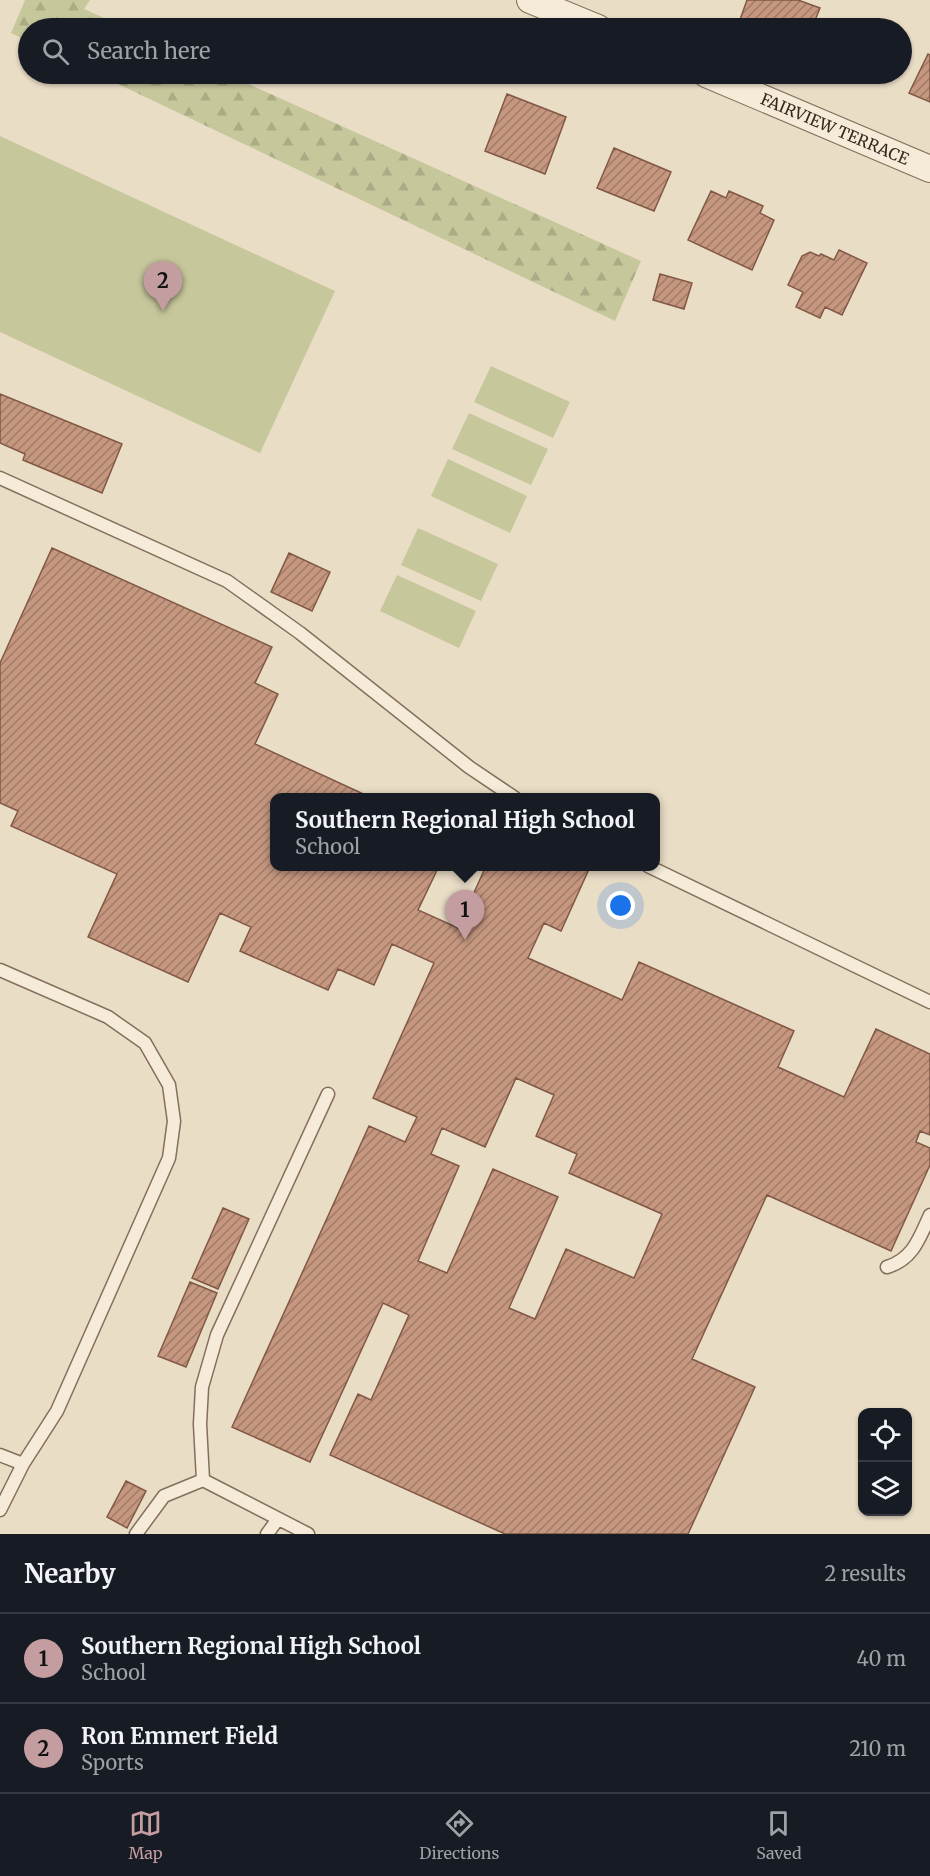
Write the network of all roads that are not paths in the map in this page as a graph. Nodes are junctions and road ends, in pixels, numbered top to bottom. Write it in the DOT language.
graph roads {
  1 [pos="530,0"];
  2 [pos="574,18"];
  3 [pos="730,84"];
  4 [pos="930,168"];
  5 [pos="0,478"];
  6 [pos="508,793"];
  7 [pos="656,871"];
  8 [pos="0,970"];
  9 [pos="930,1002"];
  10 [pos="328,1094"];
  11 [pos="930,1215"];
  12 [pos="887,1268"];
  13 [pos="0,1455"];
  14 [pos="23,1464"];
  15 [pos="203,1480"];
  16 [pos="0,1510"];
  17 [pos="278,1519"];
  18 [pos="136,1534"];
  19 [pos="267,1534"];
  20 [pos="308,1534"];
  1 -- 2 [label="street"];
  3 -- 4 [label="street, FAIRVIEW TERRACE"];
  5 -- 6 [label="lane"];
  7 -- 9 [label="lane"];
  8 -- 14 [label="lane"];
  10 -- 15 [label="lane"];
  11 -- 12 [label="lane"];
  13 -- 14 [label="lane"];
  14 -- 16 [label="lane"];
  15 -- 17 [label="lane"];
  15 -- 18 [label="lane"];
  17 -- 19 [label="lane"];
  17 -- 20 [label="lane"];
}
